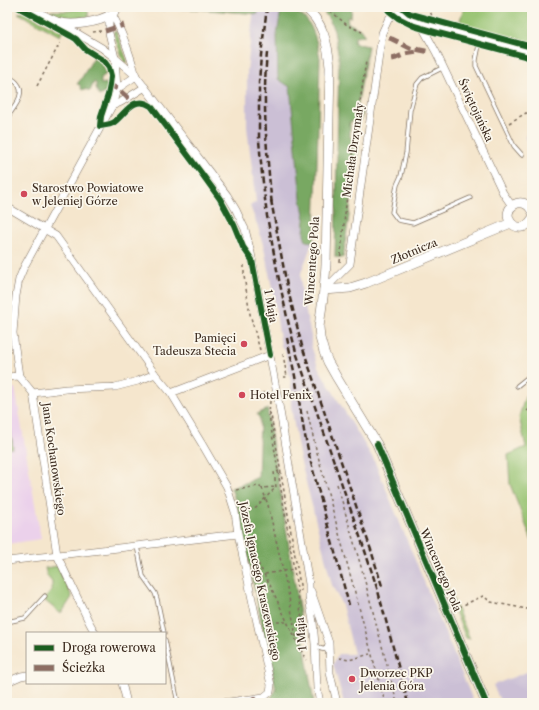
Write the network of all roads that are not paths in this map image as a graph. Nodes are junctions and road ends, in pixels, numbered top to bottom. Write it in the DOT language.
graph roads {
  1 [pos="26,7"];
  2 [pos="54,7"];
  3 [pos="67,7"];
  4 [pos="304,7"];
  5 [pos="395,8"];
  6 [pos="114,9"];
  7 [pos="430,20"];
  8 [pos="58,22"];
  9 [pos="480,39"];
  10 [pos="532,53"];
  11 [pos="115,58"];
  12 [pos="440,69"];
  13 [pos="7,76"];
  14 [pos="136,76"];
  15 [pos="145,87"];
  16 [pos="117,89"];
  17 [pos="112,106"];
  18 [pos="7,118"];
  19 [pos="522,155"];
  20 [pos="470,198"];
  21 [pos="512,206"];
  22 [pos="7,207"];
  23 [pos="532,208"];
  24 [pos="511,223"];
  25 [pos="531,224"];
  26 [pos="45,229"];
  27 [pos="324,290"];
  28 [pos="10,333"];
  29 [pos="270,355"];
  30 [pos="155,374"];
  31 [pos="532,374"];
  32 [pos="19,376"];
  33 [pos="7,377"];
  34 [pos="517,386"];
  35 [pos="34,393"];
  36 [pos="171,393"];
  37 [pos="238,534"];
  38 [pos="137,546"];
  39 [pos="58,556"];
  40 [pos="7,561"];
  41 [pos="309,584"];
  42 [pos="45,596"];
  43 [pos="7,622"];
  44 [pos="94,632"];
  45 [pos="164,632"];
  46 [pos="329,643"];
  47 [pos="315,644"];
  48 [pos="166,645"];
  49 [pos="26,675"];
  50 [pos="7,682"];
  51 [pos="122,684"];
  52 [pos="128,703"];
  53 [pos="178,703"];
  54 [pos="222,703"];
  55 [pos="320,703"];
  56 [pos="337,703"];
  57 [pos="486,703"];
  1 -- 8 [label="street"];
  2 -- 3 [label="street"];
  4 -- 27 [label="street, Wincentego Pola"];
  5 -- 7 [label="street"];
  5 -- 27 [label="street, Michała Drzymały"];
  6 -- 8 [label="street"];
  6 -- 11 [label="street"];
  6 -- 14 [label="street, 1 Maja"];
  7 -- 9 [label="street"];
  7 -- 21 [label="street, Świętojańska"];
  8 -- 11 [label="street, 1 Maja"];
  9 -- 10 [label="street"];
  9 -- 19 [label="lane"];
  11 -- 14 [label="street, 1 Maja"];
  11 -- 16 [label="street"];
  12 -- 20 [label="lane"];
  13 -- 18 [label="lane"];
  14 -- 15 [label="street, 1 Maja"];
  14 -- 16 [label="street"];
  15 -- 17 [label="street"];
  15 -- 29 [label="street, 1 Maja"];
  16 -- 17 [label="street"];
  17 -- 26 [label="street"];
  21 -- 23 [label="street"];
  21 -- 24 [label="street"];
  22 -- 26 [label="street, Józefa Ignacego Kraszewskiego"];
  24 -- 25 [label="street"];
  24 -- 27 [label="street, Złotnicza"];
  26 -- 28 [label="street"];
  26 -- 30 [label="street, Józefa Ignacego Kraszewskiego"];
  27 -- 57 [label="street, Wincentego Pola"];
  28 -- 32 [label="street"];
  29 -- 36 [label="street"];
  29 -- 41 [label="street, 1 Maja"];
  30 -- 35 [label="street"];
  30 -- 36 [label="street, Józefa Ignacego Kraszewskiego"];
  31 -- 34 [label="lane"];
  32 -- 33 [label="street"];
  32 -- 35 [label="street, Jana Kochanowskiego"];
  35 -- 39 [label="street, Jana Kochanowskiego"];
  36 -- 37 [label="street, Józefa Ignacego Kraszewskiego"];
  37 -- 38 [label="street"];
  37 -- 54 [label="street, Józefa Ignacego Kraszewskiego"];
  38 -- 39 [label="street"];
  38 -- 45 [label="lane"];
  39 -- 40 [label="street"];
  39 -- 44 [label="street, Jana Kochanowskiego"];
  41 -- 46 [label="street"];
  41 -- 47 [label="street, 1 Maja"];
  42 -- 43 [label="lane"];
  46 -- 47 [label="lane"];
  46 -- 56 [label="street"];
  47 -- 55 [label="street, 1 Maja"];
  48 -- 53 [label="lane"];
  49 -- 50 [label="street"];
  51 -- 52 [label="street"];
}
